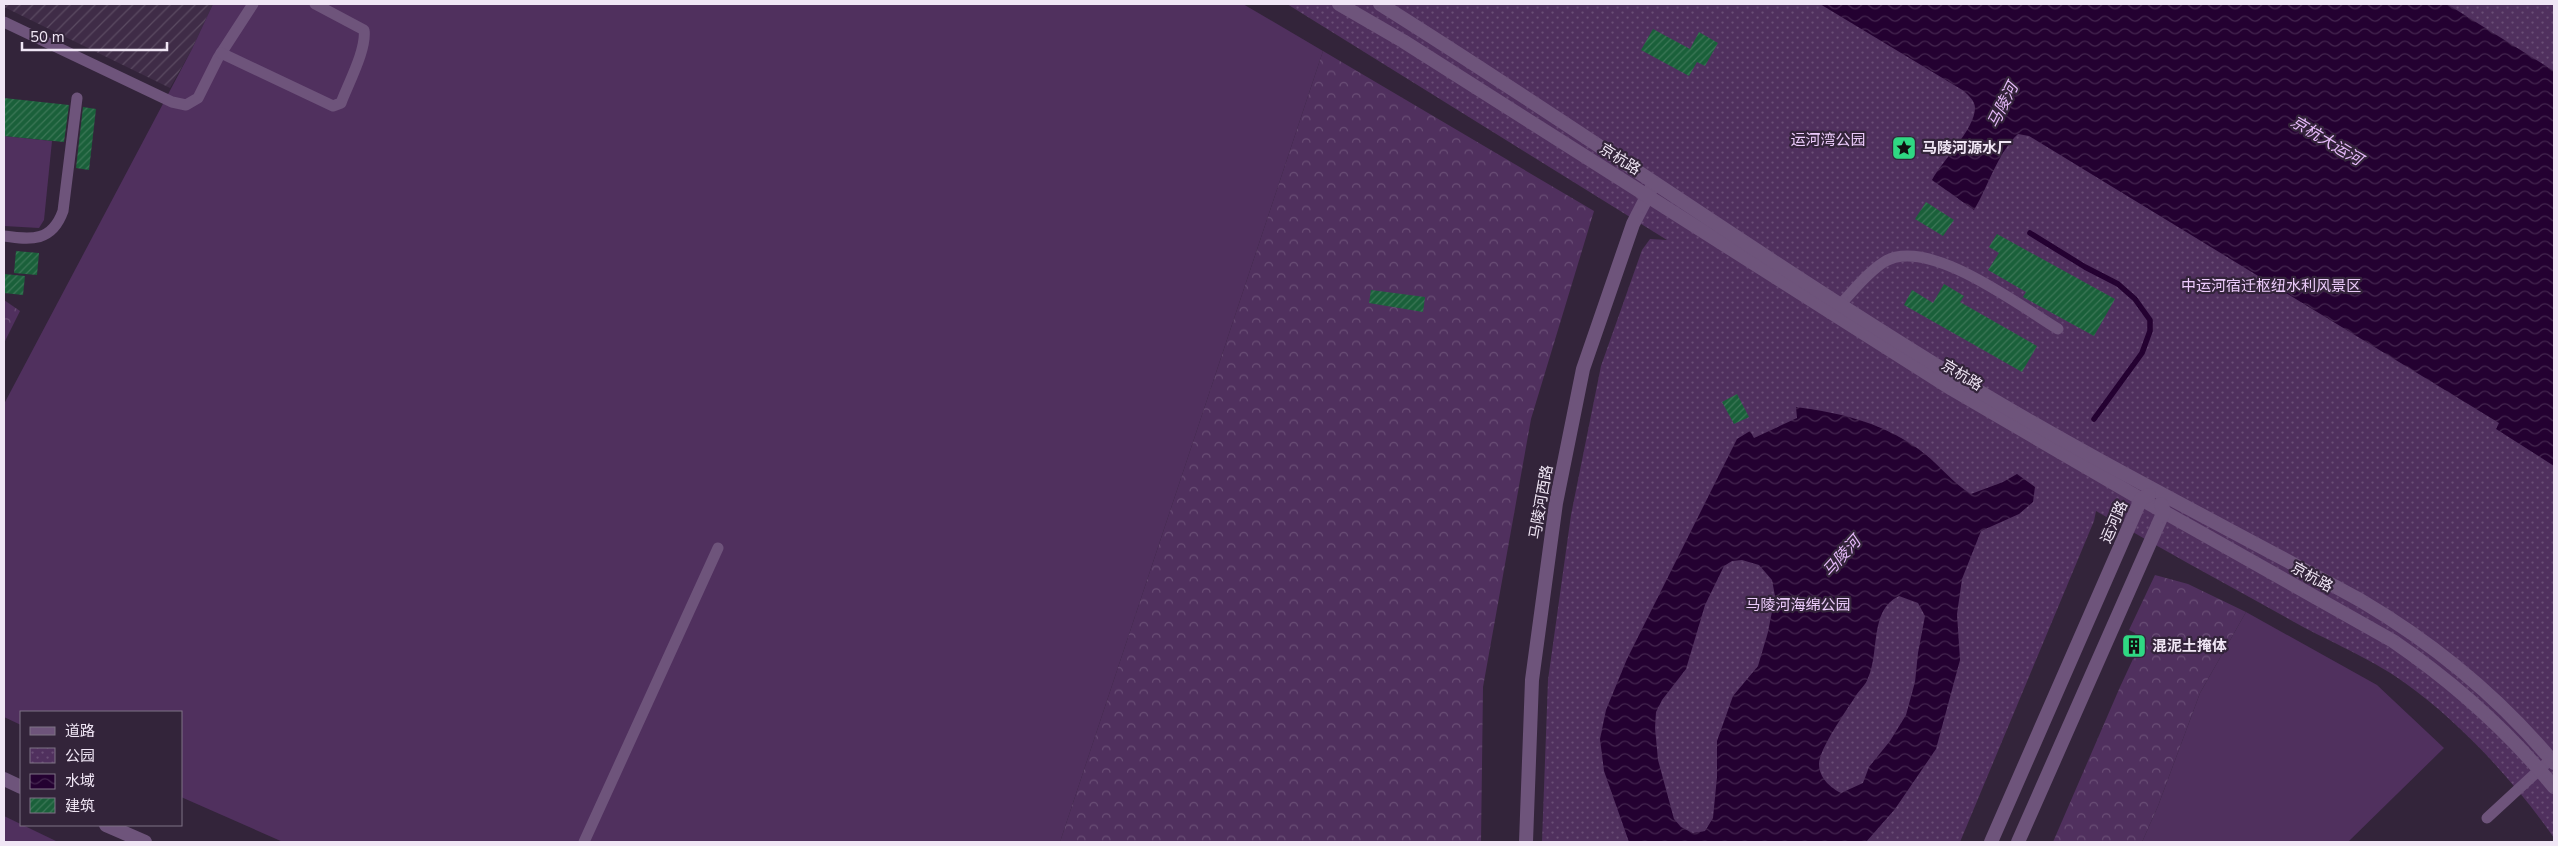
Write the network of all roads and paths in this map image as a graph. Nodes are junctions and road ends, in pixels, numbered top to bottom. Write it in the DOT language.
graph roads {
  1 [pos="253,4"];
  2 [pos="315,4"];
  3 [pos="1339,4"];
  4 [pos="1380,4"];
  5 [pos="4,22"];
  6 [pos="221,53"];
  7 [pos="77,98"];
  8 [pos="1654,182"];
  9 [pos="1647,195"];
  10 [pos="4,236"];
  11 [pos="1840,305"];
  12 [pos="2058,329"];
  13 [pos="2157,490"];
  14 [pos="2141,499"];
  15 [pos="2164,511"];
  16 [pos="718,548"];
  17 [pos="2553,761"];
  18 [pos="2540,770"];
  19 [pos="4,779"];
  20 [pos="20,787"];
  21 [pos="2554,787"];
  22 [pos="2487,818"];
  23 [pos="108,826"];
  24 [pos="145,842"];
  25 [pos="584,842"];
  26 [pos="1526,842"];
  27 [pos="1991,842"];
  28 [pos="2018,842"];
  1 -- 6 [label="lane"];
  2 -- 6 [label="lane"];
  3 -- 9 [label="street, 京杭路"];
  4 -- 8 [label="street, 京杭路"];
  5 -- 6 [label="lane"];
  7 -- 10 [label="lane"];
  8 -- 9 [label="street, 马陵河西路"];
  8 -- 11 [label="street, 京杭路"];
  9 -- 14 [label="street, 京杭路"];
  9 -- 26 [label="street, 马陵河西路"];
  11 -- 12 [label="lane"];
  11 -- 13 [label="street, 京杭路"];
  13 -- 14 [label="street, 运河路"];
  13 -- 15 [label="street"];
  13 -- 17 [label="street, 京杭路"];
  14 -- 15 [label="street, 京杭路"];
  14 -- 27 [label="street, 运河路"];
  15 -- 18 [label="street, 京杭路"];
  15 -- 28 [label="street"];
  16 -- 25 [label="lane"];
  17 -- 18 [label="lane"];
  18 -- 21 [label="street, 京杭路"];
  18 -- 22 [label="lane"];
  19 -- 20 [label="street"];
  23 -- 24 [label="street"];
}
